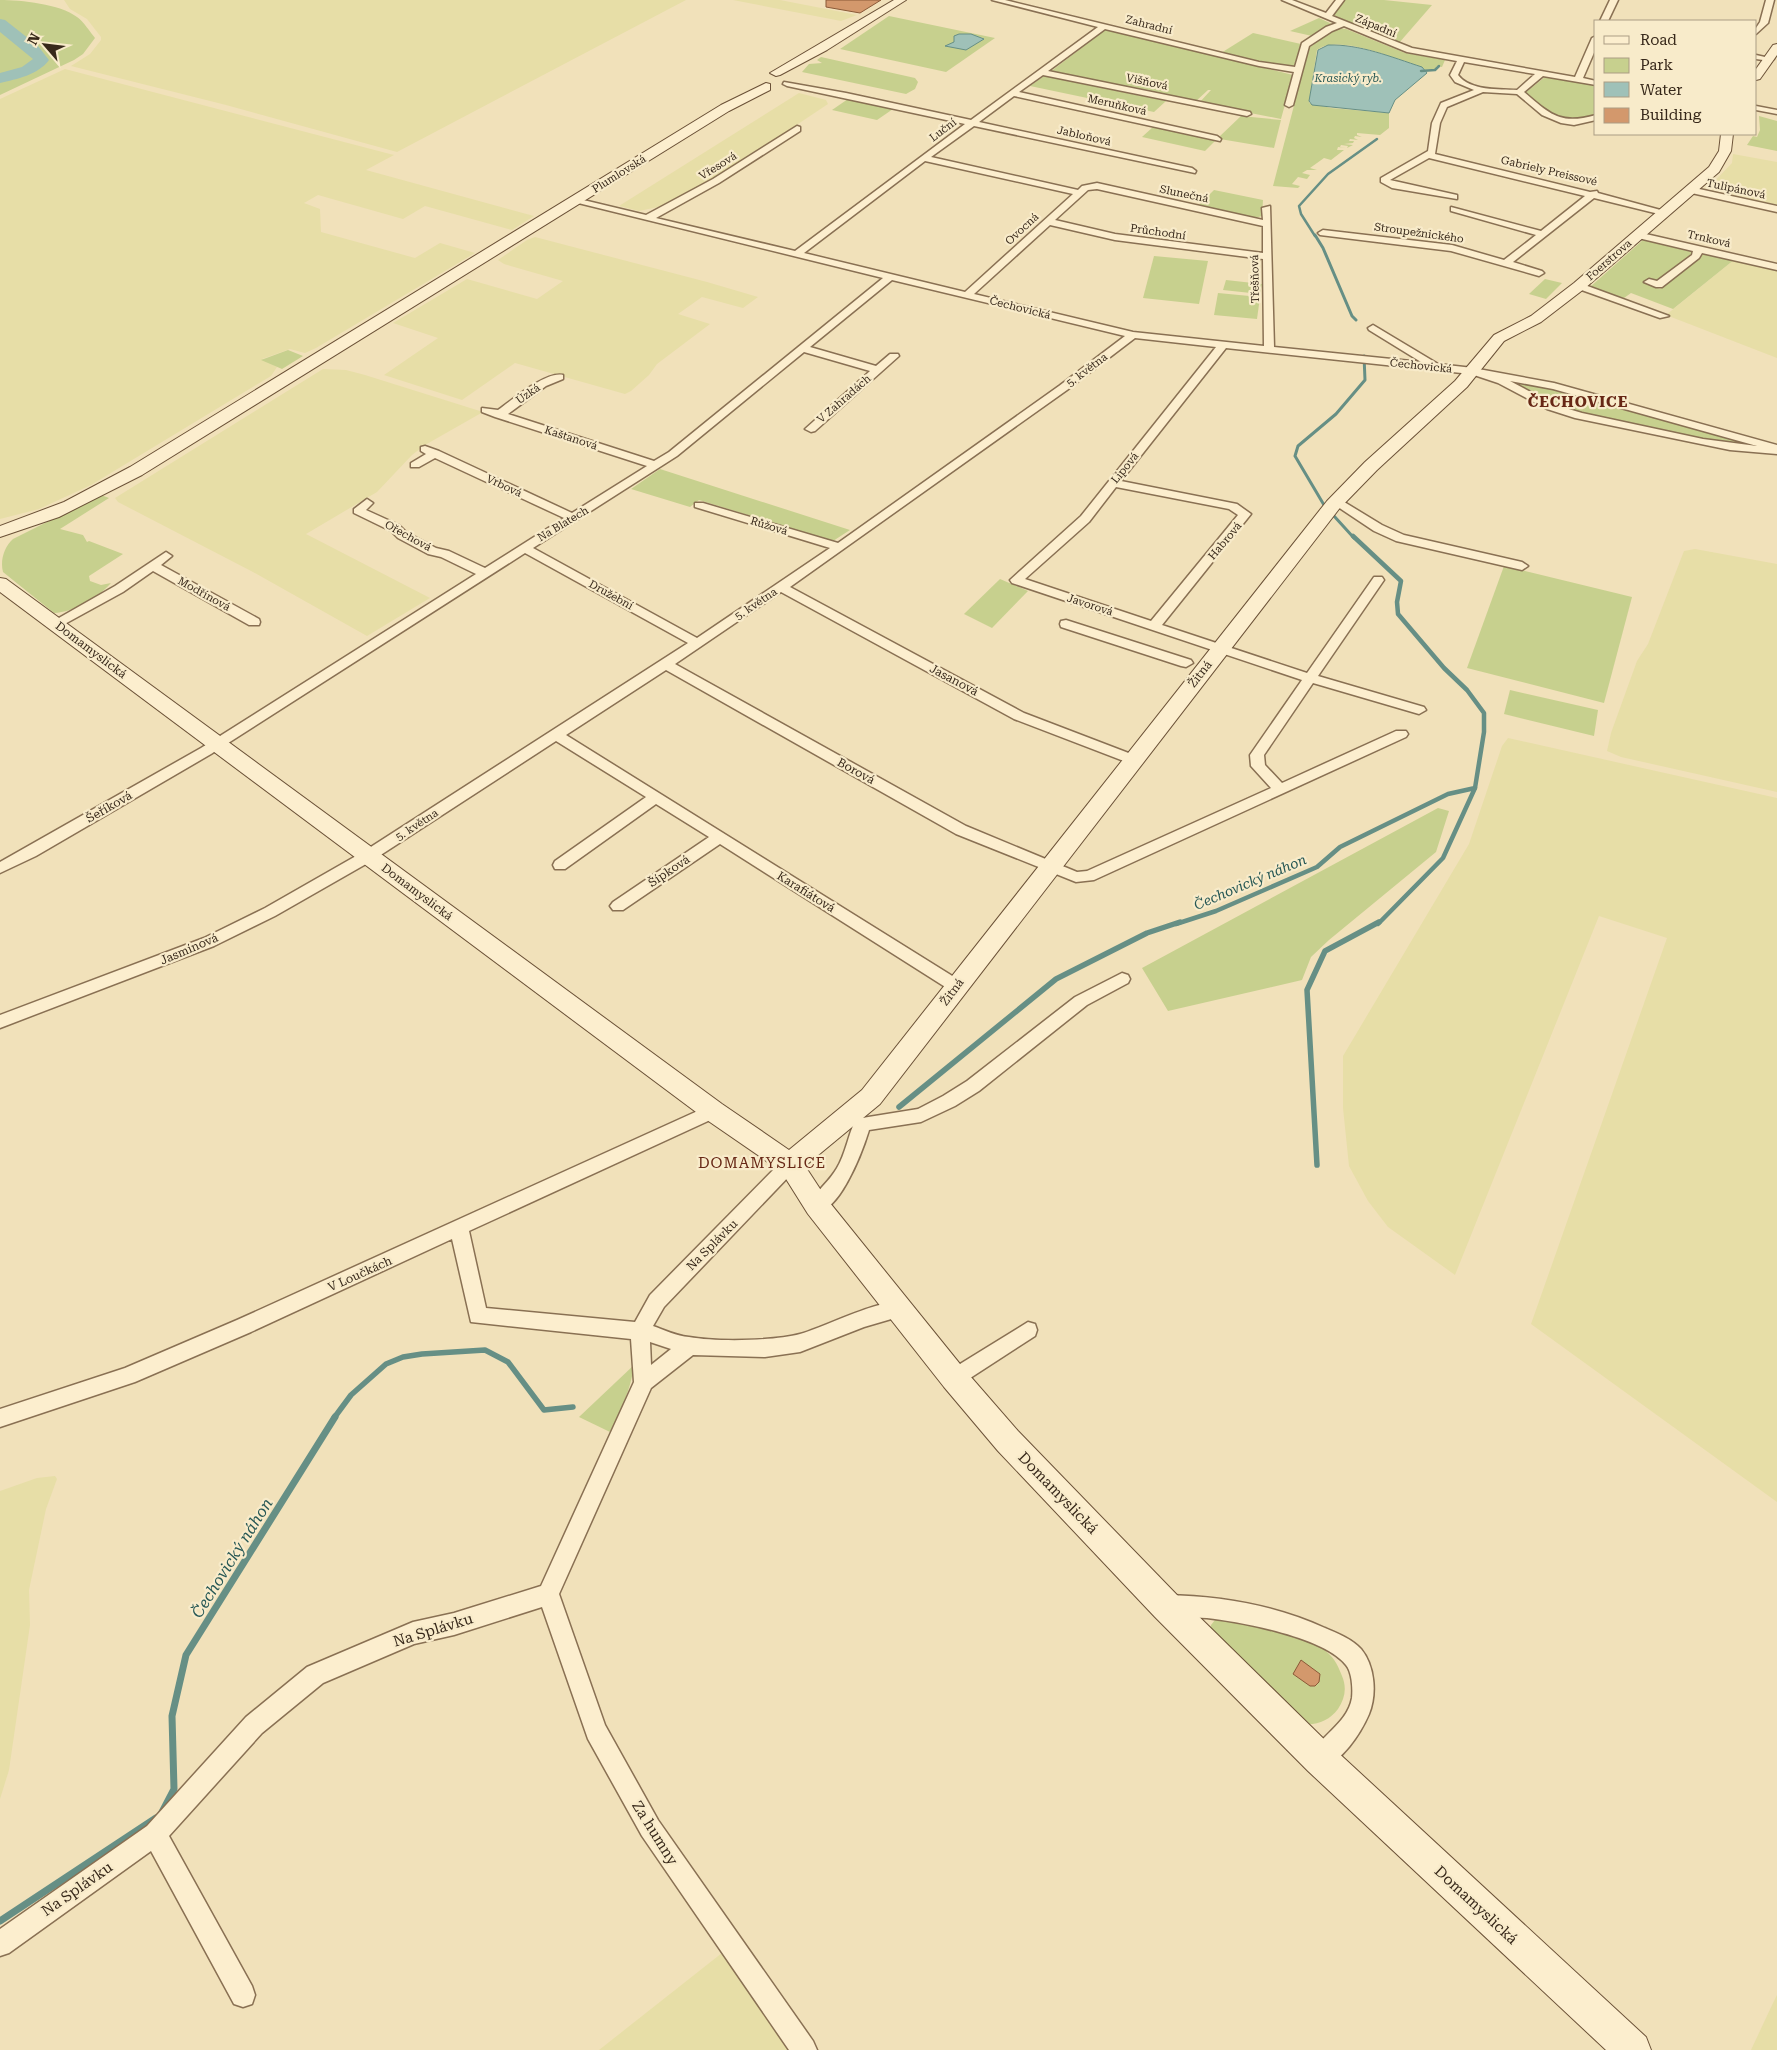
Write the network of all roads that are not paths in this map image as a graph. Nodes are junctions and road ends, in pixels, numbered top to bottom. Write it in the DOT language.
graph roads {
  1 [pos="901,0"];
  2 [pos="996,0"];
  3 [pos="1340,0"];
  4 [pos="1614,0"];
  5 [pos="1770,0"];
  6 [pos="1290,1"];
  7 [pos="1327,17"];
  8 [pos="1604,20"];
  9 [pos="1342,24"];
  10 [pos="1104,26"];
  11 [pos="1757,31"];
  12 [pos="1594,43"];
  13 [pos="1777,47"];
  14 [pos="1757,57"];
  15 [pos="1461,60"];
  16 [pos="1770,60"];
  17 [pos="1297,70"];
  18 [pos="1042,72"];
  19 [pos="1540,74"];
  20 [pos="1757,76"];
  21 [pos="778,77"];
  22 [pos="1578,80"];
  23 [pos="1594,83"];
  24 [pos="1483,89"];
  25 [pos="1519,92"];
  26 [pos="1012,93"];
  27 [pos="1289,105"];
  28 [pos="1757,108"];
  29 [pos="1777,112"];
  30 [pos="1247,114"];
  31 [pos="1594,118"];
  32 [pos="972,122"];
  33 [pos="1149,124"];
  34 [pos="797,129"];
  35 [pos="1141,132"];
  36 [pos="1727,135"];
  37 [pos="1217,139"];
  38 [pos="1425,157"];
  39 [pos="923,158"];
  40 [pos="1192,171"];
  41 [pos="1472,176"];
  42 [pos="1096,186"];
  43 [pos="1690,190"];
  44 [pos="1078,192"];
  45 [pos="1594,193"];
  46 [pos="575,201"];
  47 [pos="1267,208"];
  48 [pos="1777,209"];
  49 [pos="1663,212"];
  50 [pos="648,218"];
  51 [pos="1046,221"];
  52 [pos="1267,224"];
  53 [pos="1323,233"];
  54 [pos="1543,234"];
  55 [pos="1637,235"];
  56 [pos="1698,250"];
  57 [pos="797,254"];
  58 [pos="1267,256"];
  59 [pos="1506,263"];
  60 [pos="1777,267"];
  61 [pos="1539,274"];
  62 [pos="890,277"];
  63 [pos="1649,282"];
  64 [pos="1579,286"];
  65 [pos="967,295"];
  66 [pos="1664,316"];
  67 [pos="1372,328"];
  68 [pos="1133,335"];
  69 [pos="1223,345"];
  70 [pos="804,349"];
  71 [pos="1270,350"];
  72 [pos="894,356"];
  73 [pos="1437,368"];
  74 [pos="878,370"];
  75 [pos="1473,371"];
  76 [pos="559,377"];
  77 [pos="486,410"];
  78 [pos="500,415"];
  79 [pos="811,428"];
  80 [pos="1777,449"];
  81 [pos="415,465"];
  82 [pos="656,465"];
  83 [pos="1113,483"];
  84 [pos="699,505"];
  85 [pos="1332,507"];
  86 [pos="345,516"];
  87 [pos="574,518"];
  88 [pos="34,522"];
  89 [pos="0,532"];
  90 [pos="0,545"];
  91 [pos="839,547"];
  92 [pos="524,548"];
  93 [pos="166,556"];
  94 [pos="153,566"];
  95 [pos="1522,566"];
  96 [pos="485,572"];
  97 [pos="1016,580"];
  98 [pos="1378,580"];
  99 [pos="2,582"];
  100 [pos="781,588"];
  101 [pos="254,622"];
  102 [pos="56,624"];
  103 [pos="1066,624"];
  104 [pos="1160,627"];
  105 [pos="697,643"];
  106 [pos="1221,648"];
  107 [pos="1148,651"];
  108 [pos="1186,663"];
  109 [pos="666,664"];
  110 [pos="1311,678"];
  111 [pos="1419,710"];
  112 [pos="1400,734"];
  113 [pos="557,735"];
  114 [pos="216,744"];
  115 [pos="1134,760"];
  116 [pos="1280,789"];
  117 [pos="656,797"];
  118 [pos="720,837"];
  119 [pos="368,856"];
  120 [pos="560,865"];
  121 [pos="0,867"];
  122 [pos="1051,868"];
  123 [pos="618,906"];
  124 [pos="1122,979"];
  125 [pos="956,986"];
  126 [pos="0,1022"];
  127 [pos="713,1111"];
  128 [pos="857,1119"];
  129 [pos="790,1164"];
  130 [pos="817,1206"];
  131 [pos="460,1229"];
  132 [pos="898,1309"];
  133 [pos="1028,1330"];
  134 [pos="640,1331"];
  135 [pos="689,1346"];
  136 [pos="954,1378"];
  137 [pos="644,1382"];
  138 [pos="0,1418"];
  139 [pos="548,1594"];
  140 [pos="1166,1606"];
  141 [pos="1320,1759"];
  142 [pos="155,1834"];
  143 [pos="0,1944"];
  144 [pos="243,1995"];
  145 [pos="1622,2046"];
  146 [pos="804,2050"];
  1 -- 21 [label="street"];
  2 -- 10 [label="street, Zahradní"];
  3 -- 7 [label="street"];
  4 -- 8 [label="street"];
  5 -- 11 [label="street"];
  6 -- 7 [label="street, Západní"];
  7 -- 9 [label="street, Západní"];
  9 -- 15 [label="street, Západní"];
  9 -- 17 [label="street"];
  10 -- 17 [label="street, Zahradní"];
  10 -- 18 [label="street, Luční"];
  12 -- 22 [label="street"];
  13 -- 16 [label="street"];
  14 -- 16 [label="street"];
  15 -- 19 [label="street, Západní"];
  15 -- 24 [label="street"];
  16 -- 20 [label="street"];
  17 -- 27 [label="street"];
  18 -- 26 [label="street, Luční"];
  18 -- 30 [label="street, Višňová"];
  19 -- 22 [label="street, Západní"];
  19 -- 25 [label="street"];
  21 -- 32 [label="street, Plumlovská"];
  21 -- 46 [label="street, Plumlovská"];
  22 -- 23 [label="street, Západní"];
  24 -- 25 [label="street"];
  24 -- 38 [label="street"];
  25 -- 31 [label="street"];
  26 -- 32 [label="street, Luční"];
  26 -- 33 [label="street, Meruňková"];
  28 -- 29 [label="street"];
  32 -- 39 [label="street, Luční"];
  32 -- 40 [label="street, Jabloňová"];
  33 -- 35 [label="street"];
  33 -- 37 [label="street, Meruňková"];
  34 -- 50 [label="street, Vřesová"];
  36 -- 43 [label="street, Foerstrova"];
  38 -- 41 [label="street"];
  38 -- 45 [label="street, Gabriely Preissové"];
  38 -- 54 [label="street"];
  39 -- 44 [label="street"];
  39 -- 57 [label="street, Luční"];
  42 -- 44 [label="street, Ovocná"];
  42 -- 52 [label="street, Slunečná"];
  43 -- 48 [label="street, Tulipánová"];
  43 -- 49 [label="street, Foerstrova"];
  44 -- 51 [label="street, Ovocná"];
  45 -- 49 [label="street, Gabriely Preissové"];
  45 -- 54 [label="street"];
  46 -- 50 [label="street, Čechovická"];
  46 -- 88 [label="street, Plumlovská"];
  47 -- 52 [label="street, Třešňová"];
  49 -- 55 [label="street, Foerstrova"];
  50 -- 57 [label="street, Čechovická"];
  51 -- 58 [label="street, Průchodní"];
  51 -- 65 [label="street, Ovocná"];
  52 -- 58 [label="street, Třešňová"];
  53 -- 59 [label="street, Stroupežnického"];
  54 -- 59 [label="street"];
  55 -- 56 [label="street, Trnková"];
  55 -- 64 [label="street, Foerstrova"];
  56 -- 60 [label="street, Trnková"];
  56 -- 63 [label="street"];
  57 -- 62 [label="street, Čechovická"];
  58 -- 71 [label="street, Třešňová"];
  59 -- 61 [label="street, Stroupežnického"];
  62 -- 65 [label="street, Čechovická"];
  62 -- 70 [label="street, Na Blatech"];
  64 -- 66 [label="street"];
  64 -- 75 [label="street, Foerstrova"];
  65 -- 68 [label="street, Čechovická"];
  67 -- 73 [label="street"];
  68 -- 69 [label="street, Čechovická"];
  68 -- 91 [label="street, 5. května"];
  69 -- 71 [label="street, Čechovická"];
  69 -- 83 [label="street, Lipová"];
  70 -- 74 [label="street, V Zahradách"];
  70 -- 82 [label="street, Na Blatech"];
  71 -- 73 [label="street, Čechovická"];
  72 -- 74 [label="street, V Zahradách"];
  73 -- 75 [label="street, Čechovická"];
  74 -- 79 [label="street, V Zahradách"];
  75 -- 80 [label="street, Čechovická"];
  75 -- 80 [label="street, Čechovická"];
  75 -- 85 [label="street, Žitná"];
  76 -- 78 [label="street, Úzká"];
  77 -- 78 [label="street, Kaštanová"];
  78 -- 82 [label="street, Kaštanová"];
  81 -- 87 [label="street, Vrbová"];
  82 -- 87 [label="street, Na Blatech"];
  83 -- 97 [label="street, Lipová"];
  83 -- 104 [label="street, Habrová"];
  84 -- 91 [label="street, Růžová"];
  85 -- 95 [label="street"];
  85 -- 106 [label="street, Žitná"];
  86 -- 96 [label="street, Ořechová"];
  87 -- 92 [label="street, Na Blatech"];
  88 -- 89 [label="street"];
  88 -- 90 [label="street"];
  91 -- 100 [label="street, 5. května"];
  92 -- 96 [label="street, Na Blatech"];
  92 -- 105 [label="street, Družební"];
  93 -- 94 [label="street"];
  94 -- 101 [label="street, Modřínová"];
  94 -- 102 [label="street"];
  96 -- 114 [label="street, Na Blatech"];
  97 -- 104 [label="street, Javorová"];
  98 -- 110 [label="street"];
  99 -- 102 [label="street, Domamyslická"];
  100 -- 105 [label="street, 5. května"];
  100 -- 115 [label="street, Jasanová"];
  102 -- 114 [label="street, Domamyslická"];
  103 -- 107 [label="street"];
  104 -- 106 [label="street, Javorová"];
  104 -- 107 [label="street"];
  105 -- 109 [label="street, 5. května"];
  106 -- 110 [label="street, Žitná"];
  106 -- 115 [label="street, Žitná"];
  107 -- 108 [label="street"];
  109 -- 113 [label="street, 5. května"];
  109 -- 122 [label="street, Borová"];
  110 -- 111 [label="street, Žitná"];
  110 -- 116 [label="street"];
  112 -- 116 [label="street"];
  113 -- 117 [label="street, Karafiátová"];
  113 -- 119 [label="street, 5. května"];
  114 -- 119 [label="street, Domamyslická"];
  114 -- 121 [label="street, Šeříková"];
  115 -- 122 [label="street, Žitná"];
  116 -- 122 [label="street"];
  117 -- 118 [label="street, Karafiátová"];
  117 -- 120 [label="street"];
  118 -- 123 [label="street, Šípková"];
  118 -- 125 [label="street, Karafiátová"];
  119 -- 126 [label="street, Jasmínová"];
  119 -- 127 [label="street, Domamyslická"];
  122 -- 125 [label="street, Žitná"];
  124 -- 128 [label="street"];
  125 -- 128 [label="street, Žitná"];
  127 -- 129 [label="street, Domamyslická"];
  127 -- 131 [label="street, V Loučkách"];
  128 -- 129 [label="street, Žitná"];
  128 -- 130 [label="street"];
  129 -- 130 [label="street, Domamyslická"];
  129 -- 134 [label="street, Na Splávku"];
  130 -- 132 [label="street, Domamyslická"];
  131 -- 134 [label="street"];
  131 -- 138 [label="street, V Loučkách"];
  132 -- 135 [label="street"];
  132 -- 136 [label="street, Domamyslická"];
  133 -- 136 [label="street"];
  134 -- 135 [label="street"];
  134 -- 137 [label="street, Na Splávku"];
  135 -- 137 [label="street, Na Splávku"];
  136 -- 140 [label="street, Domamyslická"];
  137 -- 139 [label="street, Na Splávku"];
  139 -- 142 [label="street, Na Splávku"];
  139 -- 146 [label="street, Za humny"];
  140 -- 141 [label="street, Domamyslická"];
  140 -- 141 [label="street"];
  141 -- 145 [label="street, Domamyslická"];
  142 -- 143 [label="street, Na Splávku"];
  142 -- 144 [label="street"];
}
